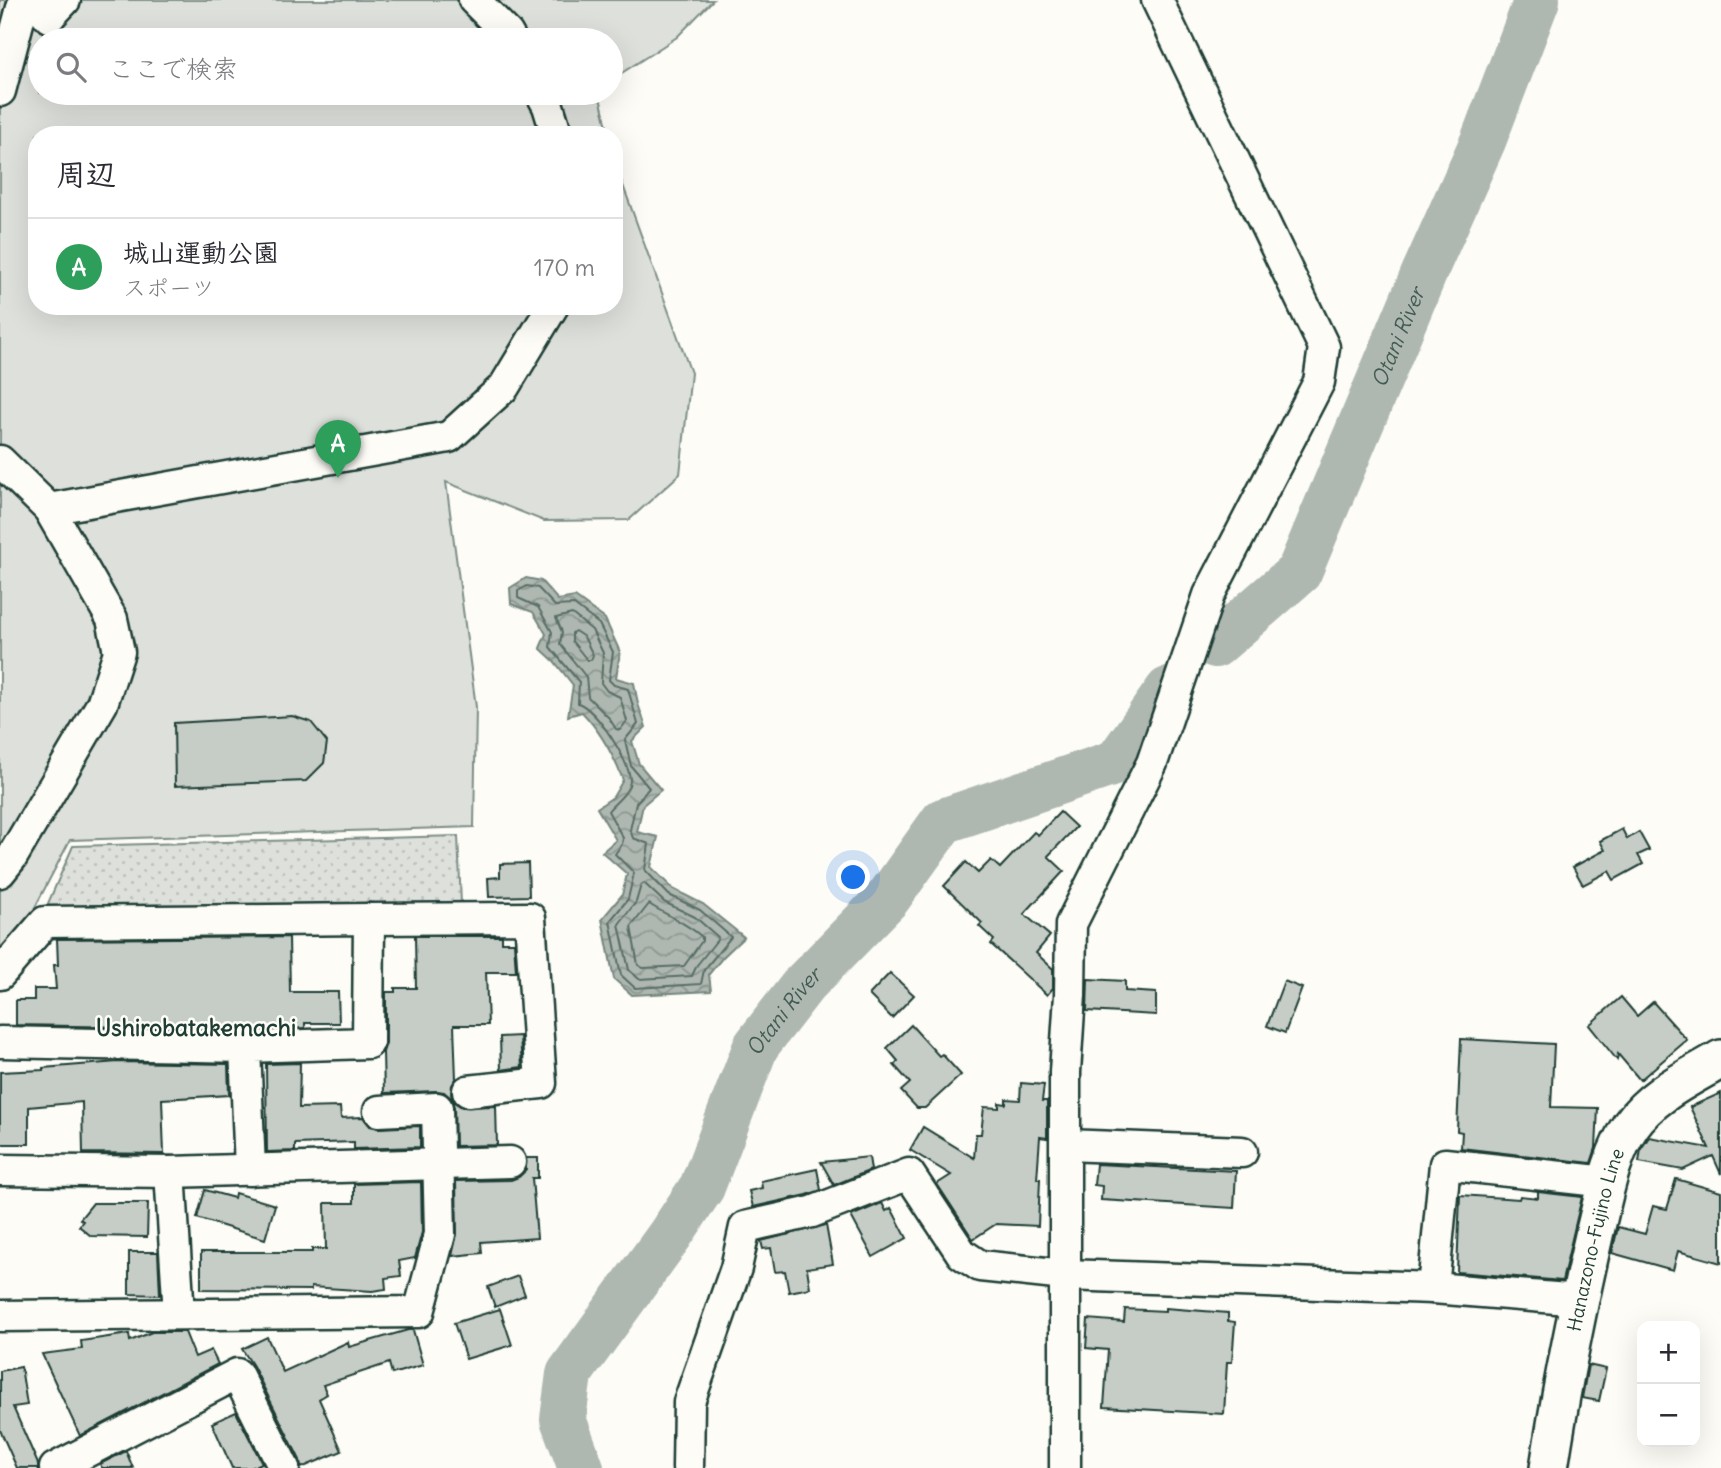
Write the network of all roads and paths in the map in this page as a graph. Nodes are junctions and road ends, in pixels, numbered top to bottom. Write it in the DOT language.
graph roads {
  1 [pos="24,0"];
  2 [pos="35,0"];
  3 [pos="65,0"];
  4 [pos="474,0"];
  5 [pos="1157,0"];
  6 [pos="502,28"];
  7 [pos="0,91"];
  8 [pos="547,105"];
  9 [pos="554,126"];
  10 [pos="548,315"];
  11 [pos="0,461"];
  12 [pos="49,509"];
  13 [pos="0,872"];
  14 [pos="369,919"];
  15 [pos="0,974"];
  16 [pos="0,1042"];
  17 [pos="245,1047"];
  18 [pos="1721,1059"];
  19 [pos="468,1091"];
  20 [pos="379,1111"];
  21 [pos="1066,1145"];
  22 [pos="1242,1152"];
  23 [pos="510,1163"];
  24 [pos="440,1164"];
  25 [pos="0,1170"];
  26 [pos="250,1170"];
  27 [pos="170,1172"];
  28 [pos="1607,1182"];
  29 [pos="1065,1275"];
  30 [pos="1433,1288"];
  31 [pos="1580,1300"];
  32 [pos="179,1314"];
  33 [pos="0,1316"];
  34 [pos="55,1468"];
  35 [pos="284,1468"];
  36 [pos="688,1468"];
  37 [pos="1065,1468"];
  38 [pos="1549,1468"];
  1 -- 7 [label="street"];
  2 -- 3 [label="street"];
  4 -- 6 [label="street"];
  5 -- 21 [label="street"];
  8 -- 9 [label="street"];
  10 -- 12 [label="street"];
  11 -- 12 [label="street"];
  12 -- 13 [label="street"];
  14 -- 15 [label="street"];
  14 -- 17 [label="street"];
  14 -- 19 [label="street"];
  16 -- 17 [label="street"];
  17 -- 26 [label="street"];
  18 -- 28 [label="main road, Hanazono-Fujino Line"];
  20 -- 24 [label="street"];
  21 -- 22 [label="street"];
  21 -- 29 [label="street"];
  23 -- 24 [label="street"];
  24 -- 26 [label="street"];
  24 -- 32 [label="street"];
  25 -- 27 [label="street"];
  26 -- 27 [label="street"];
  27 -- 32 [label="street"];
  28 -- 30 [label="street"];
  28 -- 31 [label="main road, Hanazono-Fujino Line"];
  29 -- 30 [label="street"];
  29 -- 36 [label="street"];
  29 -- 37 [label="street"];
  30 -- 31 [label="street"];
  31 -- 38 [label="main road, Hanazono-Fujino Line"];
  32 -- 33 [label="street"];
  34 -- 35 [label="street"];
}
